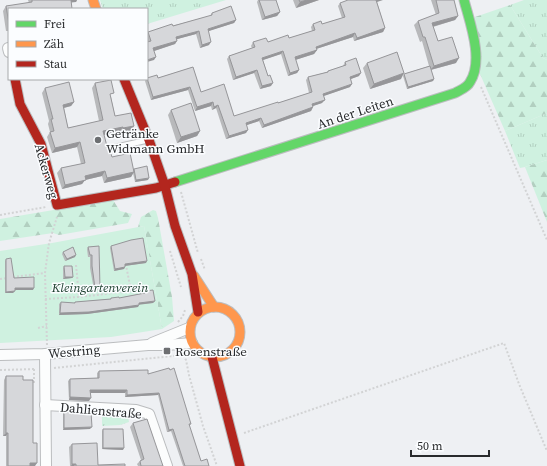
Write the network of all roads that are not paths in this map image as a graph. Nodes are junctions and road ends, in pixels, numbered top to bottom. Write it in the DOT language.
graph roads {
  1 [pos="464,0"];
  2 [pos="15,80"];
  3 [pos="124,80"];
  4 [pos="149,140"];
  5 [pos="112,148"];
  6 [pos="165,186"];
  7 [pos="192,274"];
  8 [pos="214,307"];
  9 [pos="198,312"];
  10 [pos="189,328"];
  11 [pos="192,343"];
  12 [pos="148,345"];
  13 [pos="230,352"];
  14 [pos="45,354"];
  15 [pos="0,355"];
  16 [pos="212,357"];
  17 [pos="222,394"];
  18 [pos="45,405"];
  19 [pos="46,466"];
  20 [pos="167,466"];
  21 [pos="240,466"];
  1 -- 6 [label="street, An der Leiten"];
  2 -- 6 [label="street, Ackerweg"];
  3 -- 4 [label="street"];
  4 -- 5 [label="lane"];
  4 -- 6 [label="street"];
  6 -- 7 [label="street"];
  7 -- 8 [label="street"];
  7 -- 9 [label="street"];
  8 -- 9 [label="street"];
  8 -- 13 [label="street"];
  9 -- 10 [label="street"];
  10 -- 11 [label="street"];
  10 -- 12 [label="street, Westring"];
  11 -- 12 [label="street, Westring"];
  11 -- 16 [label="street"];
  12 -- 14 [label="street, Westring"];
  13 -- 16 [label="street"];
  13 -- 17 [label="street"];
  14 -- 15 [label="street, Westring"];
  14 -- 18 [label="street"];
  16 -- 17 [label="street"];
  17 -- 21 [label="street"];
  18 -- 19 [label="street"];
  18 -- 20 [label="street, Dahlienstraße"];
}
